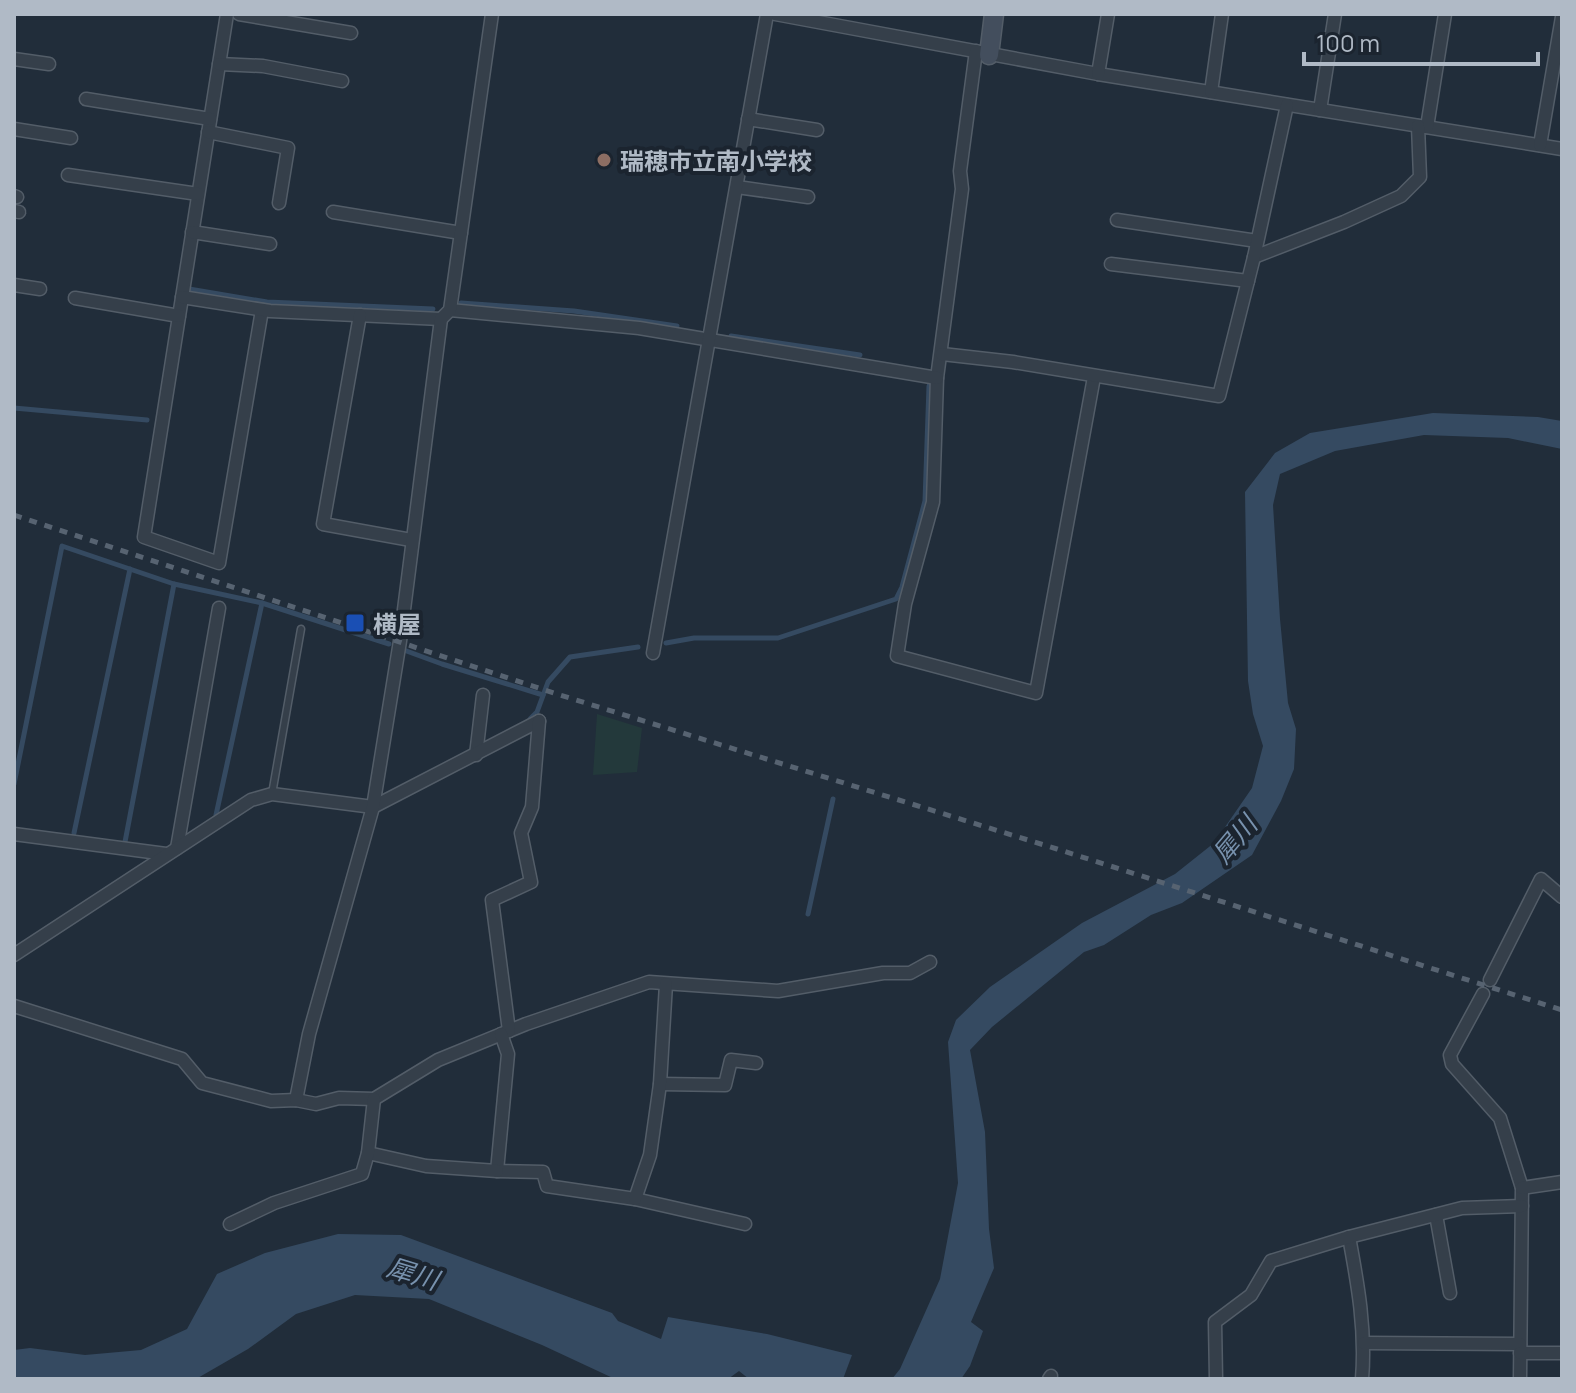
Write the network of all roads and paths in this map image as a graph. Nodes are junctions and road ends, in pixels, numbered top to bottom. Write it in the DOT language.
graph roads {
  1 [pos="227,14"];
  2 [pos="239,14"];
  3 [pos="492,14"];
  4 [pos="767,14"];
  5 [pos="775,14"];
  6 [pos="994,14"];
  7 [pos="1108,14"];
  8 [pos="1222,14"];
  9 [pos="1335,14"];
  10 [pos="1445,14"];
  11 [pos="803,16"];
  12 [pos="1562,17"];
  13 [pos="351,33"];
  14 [pos="982,53"];
  15 [pos="14,59"];
  16 [pos="49,64"];
  17 [pos="219,64"];
  18 [pos="1098,74"];
  19 [pos="342,81"];
  20 [pos="1211,92"];
  21 [pos="86,99"];
  22 [pos="1287,105"];
  23 [pos="1320,110"];
  24 [pos="748,119"];
  25 [pos="209,125"];
  26 [pos="1423,126"];
  27 [pos="14,129"];
  28 [pos="817,130"];
  29 [pos="71,138"];
  30 [pos="1540,145"];
  31 [pos="1562,149"];
  32 [pos="68,175"];
  33 [pos="737,187"];
  34 [pos="198,194"];
  35 [pos="808,197"];
  36 [pos="279,203"];
  37 [pos="333,212"];
  38 [pos="1117,220"];
  39 [pos="192,232"];
  40 [pos="461,233"];
  41 [pos="1257,241"];
  42 [pos="270,244"];
  43 [pos="1254,257"];
  44 [pos="1111,264"];
  45 [pos="1248,281"];
  46 [pos="14,285"];
  47 [pos="40,289"];
  48 [pos="182,297"];
  49 [pos="75,298"];
  50 [pos="262,310"];
  51 [pos="446,314"];
  52 [pos="360,315"];
  53 [pos="179,316"];
  54 [pos="709,338"];
  55 [pos="942,354"];
  56 [pos="1094,377"];
  57 [pos="937,378"];
  58 [pos="411,540"];
  59 [pos="219,608"];
  60 [pos="301,629"];
  61 [pos="653,653"];
  62 [pos="483,695"];
  63 [pos="476,755"];
  64 [pos="272,794"];
  65 [pos="373,807"];
  66 [pos="14,834"];
  67 [pos="172,851"];
  68 [pos="1562,897"];
  69 [pos="14,955"];
  70 [pos="930,962"];
  71 [pos="1490,980"];
  72 [pos="666,984"];
  73 [pos="1483,994"];
  74 [pos="14,1006"];
  75 [pos="505,1033"];
  76 [pos="756,1063"];
  77 [pos="660,1084"];
  78 [pos="374,1099"];
  79 [pos="296,1100"];
  80 [pos="368,1153"];
  81 [pos="497,1171"];
  82 [pos="1562,1182"];
  83 [pos="1522,1188"];
  84 [pos="635,1199"];
  85 [pos="1522,1206"];
  86 [pos="1436,1215"];
  87 [pos="230,1224"];
  88 [pos="745,1224"];
  89 [pos="1349,1237"];
  90 [pos="1450,1293"];
  91 [pos="1364,1343"];
  92 [pos="1520,1349"];
  93 [pos="1562,1353"];
  94 [pos="1216,1379"];
  95 [pos="1362,1379"];
  96 [pos="1520,1379"];
  1 -- 17 [label="street"];
  2 -- 13 [label="street"];
  3 -- 40 [label="street"];
  4 -- 24 [label="street"];
  5 -- 11 [label="street"];
  6 -- 14 [label="street"];
  7 -- 18 [label="street"];
  8 -- 20 [label="street"];
  9 -- 23 [label="street"];
  10 -- 26 [label="street"];
  11 -- 14 [label="street"];
  12 -- 30 [label="street"];
  14 -- 18 [label="street"];
  14 -- 55 [label="street"];
  15 -- 16 [label="street"];
  17 -- 19 [label="street"];
  17 -- 25 [label="street"];
  18 -- 20 [label="street"];
  20 -- 22 [label="street"];
  21 -- 25 [label="street"];
  22 -- 23 [label="street"];
  22 -- 41 [label="street"];
  23 -- 26 [label="street"];
  24 -- 28 [label="street"];
  24 -- 33 [label="street"];
  25 -- 34 [label="street"];
  25 -- 36 [label="street"];
  26 -- 30 [label="street"];
  26 -- 43 [label="street"];
  27 -- 29 [label="street"];
  30 -- 31 [label="street"];
  32 -- 34 [label="street"];
  33 -- 35 [label="street"];
  33 -- 54 [label="street"];
  34 -- 39 [label="street"];
  37 -- 40 [label="street"];
  38 -- 41 [label="street"];
  39 -- 42 [label="street"];
  39 -- 48 [label="street"];
  40 -- 51 [label="street"];
  41 -- 43 [label="street"];
  43 -- 45 [label="street"];
  44 -- 45 [label="street"];
  45 -- 56 [label="street"];
  46 -- 47 [label="street"];
  48 -- 50 [label="street"];
  48 -- 53 [label="street"];
  49 -- 53 [label="street"];
  50 -- 52 [label="street"];
  50 -- 53 [label="street"];
  51 -- 52 [label="street"];
  51 -- 54 [label="street"];
  51 -- 58 [label="street"];
  52 -- 58 [label="street"];
  54 -- 57 [label="street"];
  54 -- 61 [label="street"];
  55 -- 56 [label="street"];
  55 -- 57 [label="street"];
  56 -- 57 [label="street"];
  58 -- 65 [label="street"];
  59 -- 67 [label="street"];
  60 -- 64 [label="lane"];
  62 -- 63 [label="street"];
  63 -- 65 [label="street"];
  63 -- 75 [label="street"];
  64 -- 65 [label="street"];
  64 -- 67 [label="street"];
  65 -- 79 [label="street"];
  66 -- 67 [label="street"];
  67 -- 69 [label="street"];
  68 -- 71 [label="street"];
  70 -- 72 [label="street"];
  72 -- 75 [label="street"];
  72 -- 77 [label="street"];
  73 -- 83 [label="street"];
  74 -- 79 [label="street"];
  75 -- 78 [label="street"];
  75 -- 81 [label="street"];
  76 -- 77 [label="street"];
  77 -- 84 [label="street"];
  78 -- 79 [label="street"];
  78 -- 80 [label="street"];
  80 -- 81 [label="street"];
  80 -- 87 [label="street"];
  81 -- 84 [label="street"];
  82 -- 83 [label="street"];
  83 -- 85 [label="street"];
  84 -- 88 [label="street"];
  85 -- 86 [label="street"];
  85 -- 92 [label="street"];
  86 -- 89 [label="street"];
  86 -- 90 [label="street"];
  89 -- 91 [label="street"];
  89 -- 94 [label="street"];
  91 -- 92 [label="street"];
  91 -- 95 [label="street"];
  92 -- 93 [label="street"];
  92 -- 96 [label="street"];
}
